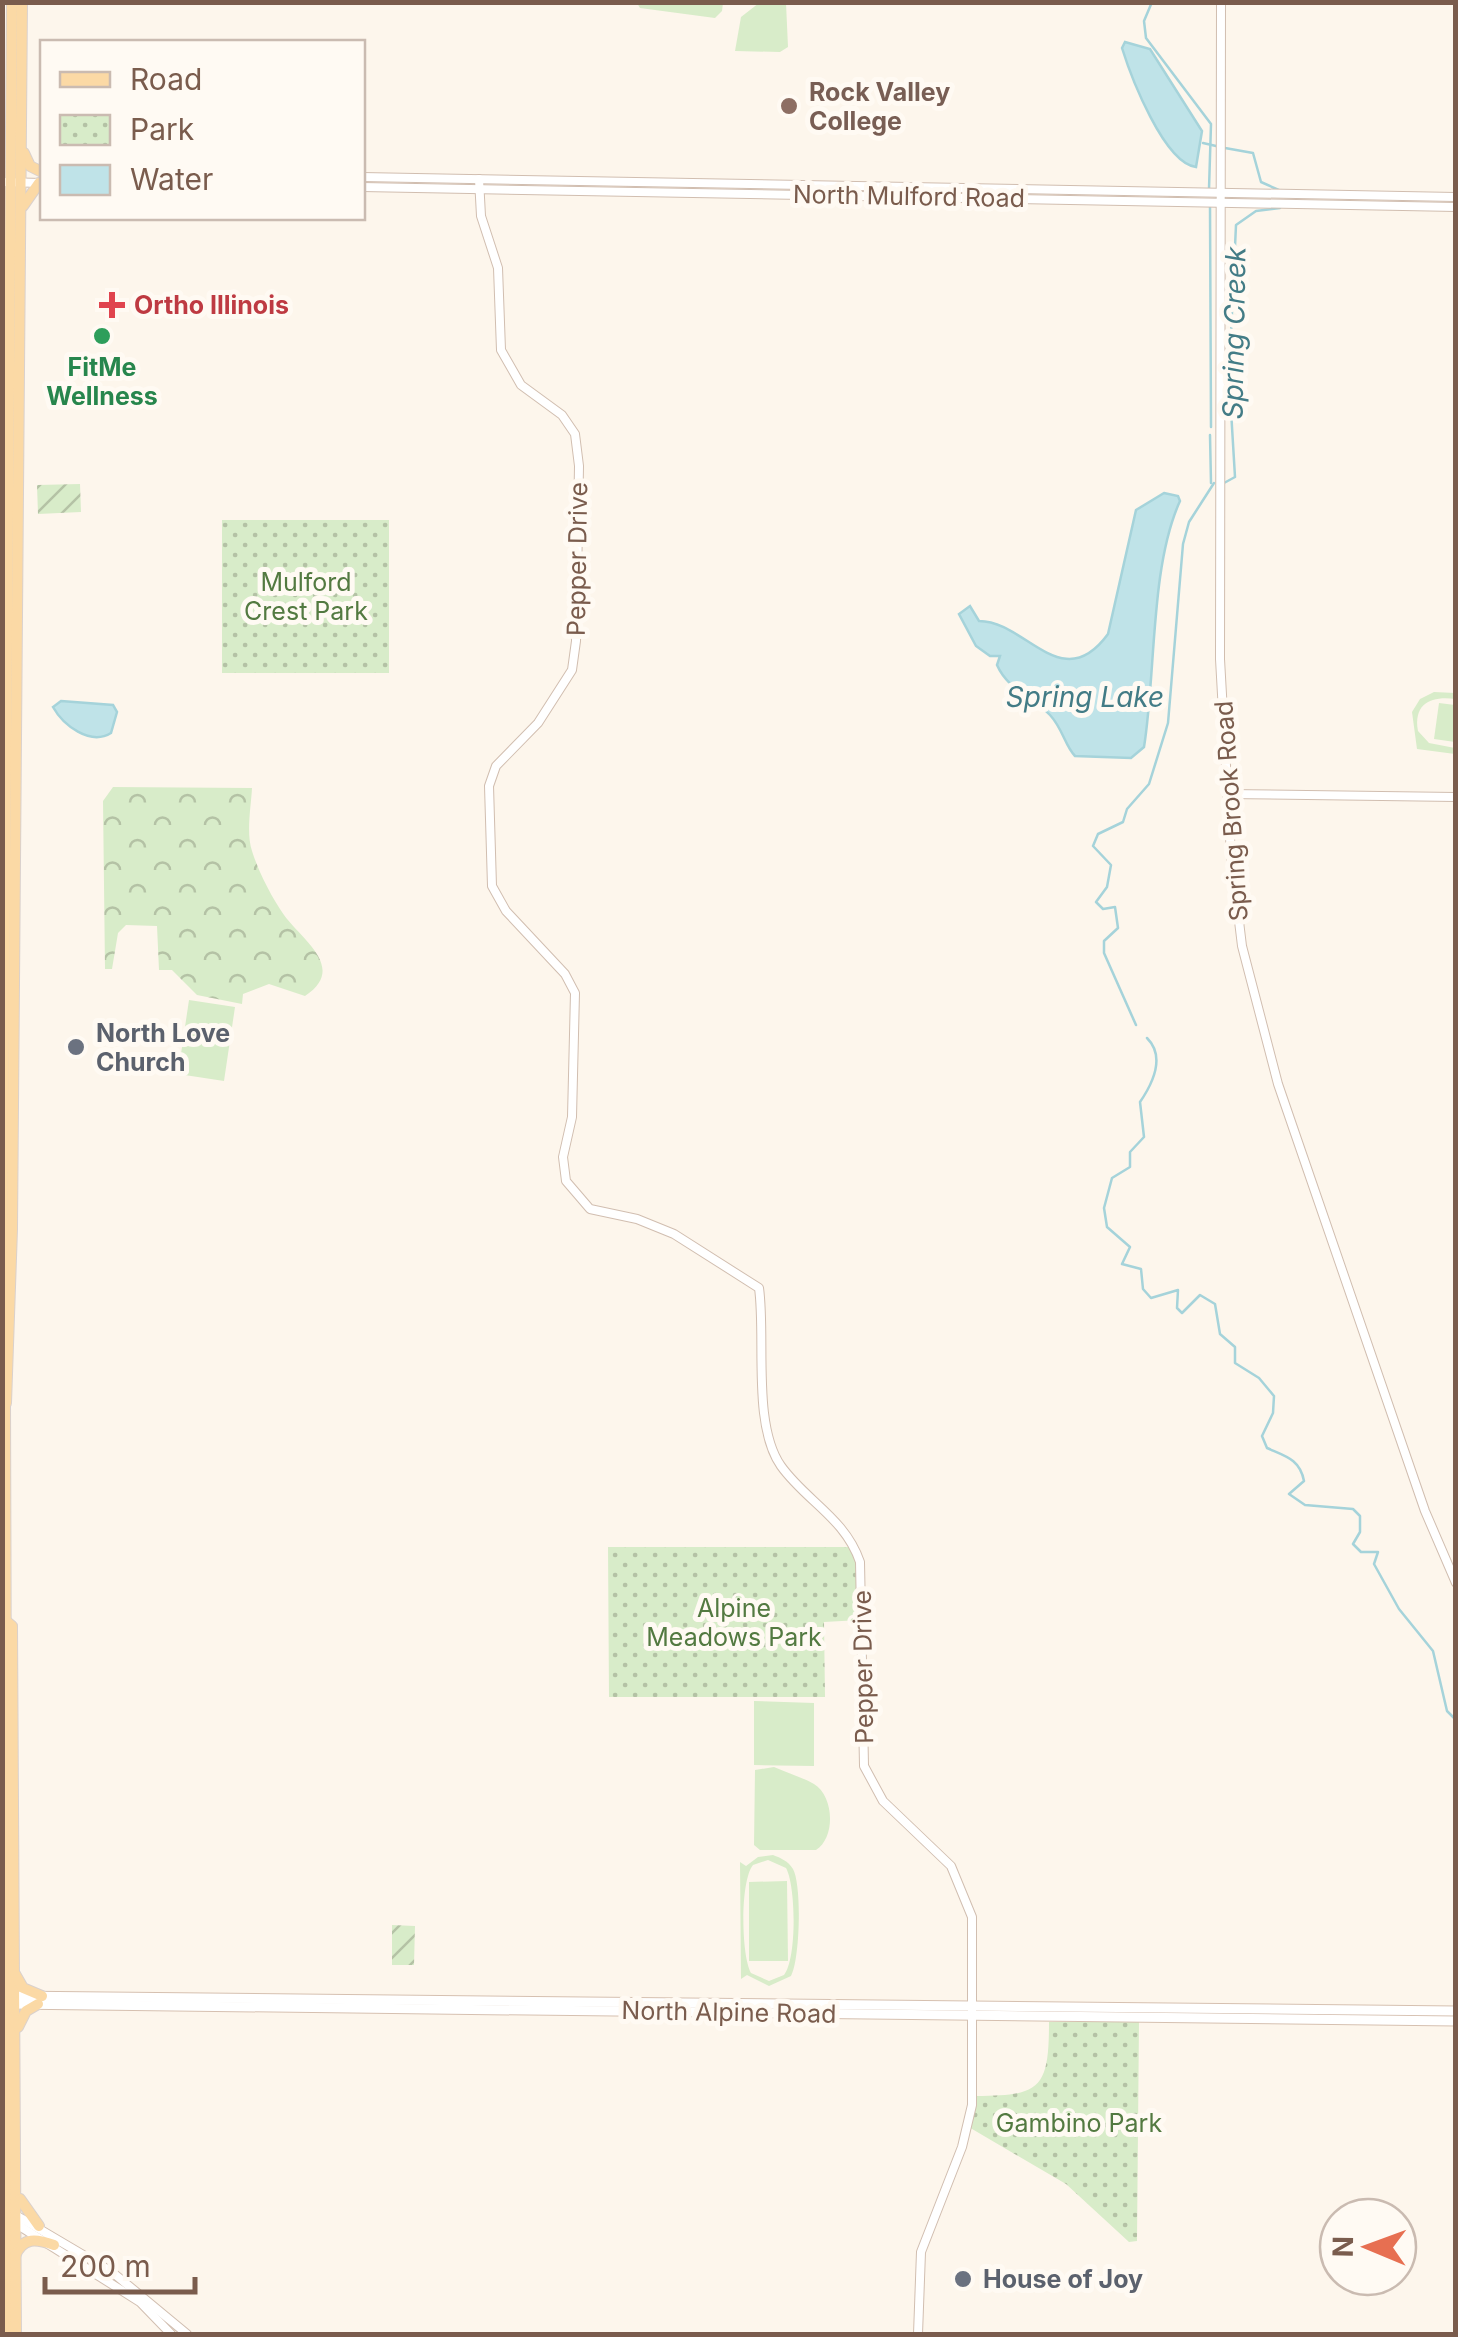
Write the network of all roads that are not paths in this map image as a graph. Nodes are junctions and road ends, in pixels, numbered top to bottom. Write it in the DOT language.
graph roads {
  1 [pos="12,2"];
  2 [pos="22,2"];
  3 [pos="1221,2"];
  4 [pos="22,144"];
  5 [pos="1221,170"];
  6 [pos="40,176"];
  7 [pos="10,177"];
  8 [pos="365,177"];
  9 [pos="40,178"];
  10 [pos="40,180"];
  11 [pos="479,184"];
  12 [pos="365,187"];
  13 [pos="1456,196"];
  14 [pos="1203,197"];
  15 [pos="1221,197"];
  16 [pos="1242,198"];
  17 [pos="1456,206"];
  18 [pos="17,208"];
  19 [pos="1220,222"];
  20 [pos="1227,794"];
  21 [pos="1456,798"];
  22 [pos="11,878"];
  23 [pos="2,1281"];
  24 [pos="2,1380"];
  25 [pos="6,1404"];
  26 [pos="1456,1584"];
  27 [pos="7,1970"];
  28 [pos="40,2000"];
  29 [pos="7,2005"];
  30 [pos="974,2010"];
  31 [pos="1456,2012"];
  32 [pos="1456,2021"];
  33 [pos="15,2038"];
  34 [pos="11,2176"];
  35 [pos="2,2192"];
  36 [pos="8,2214"];
  37 [pos="39,2226"];
  38 [pos="2,2232"];
  39 [pos="54,2245"];
  40 [pos="8,2246"];
  41 [pos="14,2257"];
  42 [pos="12,2334"];
  43 [pos="171,2334"];
  44 [pos="186,2334"];
  45 [pos="918,2334"];
  1 -- 7 [label="main road"];
  2 -- 4 [label="main road"];
  3 -- 5 [label="street, Spring Brook Road"];
  4 -- 6 [label="main road"];
  4 -- 7 [label="main road"];
  5 -- 14 [label="street"];
  5 -- 15 [label="street, Spring Brook Road"];
  5 -- 16 [label="street"];
  7 -- 9 [label="street"];
  7 -- 18 [label="main road"];
  7 -- 18 [label="main road"];
  8 -- 11 [label="street, North Mulford Road"];
  10 -- 18 [label="main road"];
  11 -- 12 [label="street, North Mulford Road"];
  11 -- 14 [label="street, North Mulford Road"];
  11 -- 30 [label="street, Pepper Drive"];
  13 -- 16 [label="street, North Mulford Road"];
  14 -- 15 [label="street, North Mulford Road"];
  14 -- 19 [label="street"];
  15 -- 16 [label="street, North Mulford Road"];
  15 -- 19 [label="street, Spring Brook Road"];
  16 -- 17 [label="street, North Mulford Road"];
  16 -- 19 [label="street"];
  18 -- 22 [label="main road"];
  19 -- 20 [label="street, Spring Brook Road"];
  20 -- 21 [label="street"];
  20 -- 26 [label="street, Spring Brook Road"];
  22 -- 23 [label="main road"];
  22 -- 25 [label="main road"];
  24 -- 25 [label="main road"];
  25 -- 27 [label="main road"];
  27 -- 28 [label="main road"];
  27 -- 29 [label="main road"];
  28 -- 29 [label="main road, North Alpine Road"];
  28 -- 30 [label="main road, North Alpine Road"];
  28 -- 33 [label="main road"];
  29 -- 33 [label="main road"];
  29 -- 34 [label="main road"];
  30 -- 31 [label="main road, North Alpine Road"];
  30 -- 32 [label="main road, North Alpine Road"];
  30 -- 45 [label="street, Pepper Drive"];
  33 -- 34 [label="main road"];
  34 -- 35 [label="main road"];
  34 -- 36 [label="main road"];
  34 -- 37 [label="main road"];
  36 -- 37 [label="street"];
  36 -- 39 [label="street"];
  36 -- 40 [label="main road"];
  36 -- 41 [label="main road"];
  37 -- 44 [label="street"];
  38 -- 40 [label="main road"];
  39 -- 41 [label="main road"];
  39 -- 43 [label="street"];
  40 -- 42 [label="main road"];
  41 -- 42 [label="main road"];
}
